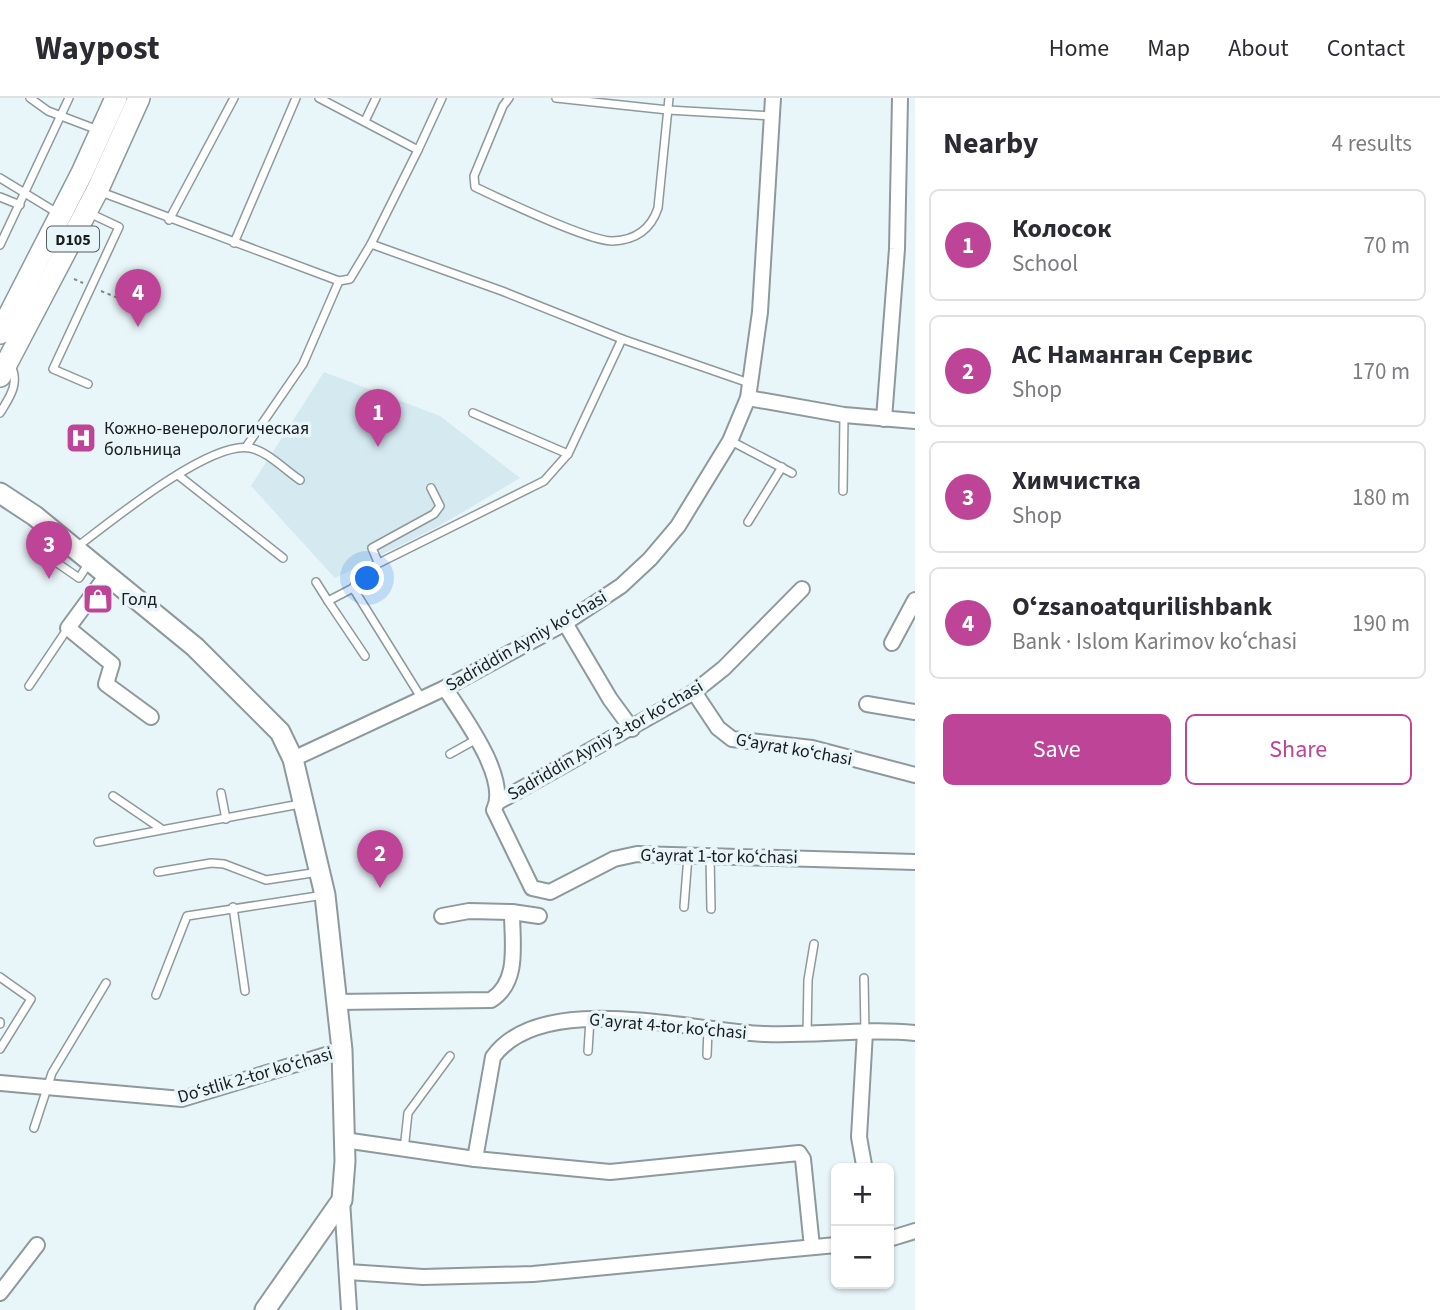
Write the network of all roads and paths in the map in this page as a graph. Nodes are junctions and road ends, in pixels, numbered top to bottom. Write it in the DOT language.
graph roads {
  1 [pos="30,98"];
  2 [pos="69,98"];
  3 [pos="116,98"];
  4 [pos="139,98"];
  5 [pos="234,98"];
  6 [pos="296,98"];
  7 [pos="319,98"];
  8 [pos="376,98"];
  9 [pos="442,98"];
  10 [pos="509,98"];
  11 [pos="556,98"];
  12 [pos="669,98"];
  13 [pos="773,98"];
  14 [pos="900,98"];
  15 [pos="667,110"];
  16 [pos="60,116"];
  17 [pos="772,116"];
  18 [pos="365,121"];
  19 [pos="101,131"];
  20 [pos="418,150"];
  21 [pos="0,178"];
  22 [pos="97,191"];
  23 [pos="25,196"];
  24 [pos="0,197"];
  25 [pos="20,205"];
  26 [pos="87,211"];
  27 [pos="61,214"];
  28 [pos="169,220"];
  29 [pos="234,243"];
  30 [pos="371,244"];
  31 [pos="0,245"];
  32 [pos="74,279"];
  33 [pos="338,282"];
  34 [pos="91,287"];
  35 [pos="135,305"];
  36 [pos="0,333"];
  37 [pos="622,339"];
  38 [pos="4,369"];
  39 [pos="88,384"];
  40 [pos="749,390"];
  41 [pos="0,413"];
  42 [pos="473,413"];
  43 [pos="844,415"];
  44 [pos="884,419"];
  45 [pos="915,421"];
  46 [pos="730,441"];
  47 [pos="246,447"];
  48 [pos="568,454"];
  49 [pos="782,467"];
  50 [pos="792,473"];
  51 [pos="178,475"];
  52 [pos="300,480"];
  53 [pos="431,488"];
  54 [pos="843,491"];
  55 [pos="0,494"];
  56 [pos="748,522"];
  57 [pos="74,549"];
  58 [pos="50,558"];
  59 [pos="283,558"];
  60 [pos="378,562"];
  61 [pos="89,563"];
  62 [pos="107,575"];
  63 [pos="316,582"];
  64 [pos="354,588"];
  65 [pos="802,589"];
  66 [pos="915,600"];
  67 [pos="328,601"];
  68 [pos="565,622"];
  69 [pos="68,628"];
  70 [pos="892,643"];
  71 [pos="365,656"];
  72 [pos="29,686"];
  73 [pos="445,688"];
  74 [pos="694,692"];
  75 [pos="422,699"];
  76 [pos="867,704"];
  77 [pos="915,712"];
  78 [pos="151,717"];
  79 [pos="632,729"];
  80 [pos="477,739"];
  81 [pos="450,754"];
  82 [pos="293,759"];
  83 [pos="915,775"];
  84 [pos="221,793"];
  85 [pos="113,796"];
  86 [pos="498,802"];
  87 [pos="304,803"];
  88 [pos="226,819"];
  89 [pos="160,828"];
  90 [pos="98,842"];
  91 [pos="688,855"];
  92 [pos="710,855"];
  93 [pos="915,862"];
  94 [pos="158,872"];
  95 [pos="320,872"];
  96 [pos="325,895"];
  97 [pos="233,907"];
  98 [pos="684,907"];
  99 [pos="711,909"];
  100 [pos="512,912"];
  101 [pos="442,916"];
  102 [pos="539,916"];
  103 [pos="814,944"];
  104 [pos="0,977"];
  105 [pos="864,978"];
  106 [pos="106,983"];
  107 [pos="245,991"];
  108 [pos="156,995"];
  109 [pos="336,1002"];
  110 [pos="590,1018"];
  111 [pos="708,1028"];
  112 [pos="865,1032"];
  113 [pos="915,1033"];
  114 [pos="807,1035"];
  115 [pos="0,1049"];
  116 [pos="342,1050"];
  117 [pos="588,1051"];
  118 [pos="707,1055"];
  119 [pos="450,1056"];
  120 [pos="0,1083"];
  121 [pos="47,1088"];
  122 [pos="34,1128"];
  123 [pos="344,1140"];
  124 [pos="403,1150"];
  125 [pos="475,1159"];
  126 [pos="864,1163"];
  127 [pos="342,1200"];
  128 [pos="915,1231"];
  129 [pos="894,1237"];
  130 [pos="37,1245"];
  131 [pos="831,1245"];
  132 [pos="812,1247"];
  133 [pos="348,1272"];
  134 [pos="0,1293"];
  135 [pos="265,1310"];
  136 [pos="349,1310"];
  1 -- 16 [label="lane"];
  2 -- 16 [label="lane"];
  3 -- 19 [label="main road, D105"];
  4 -- 22 [label="main road, D105"];
  5 -- 28 [label="lane"];
  6 -- 29 [label="lane"];
  7 -- 18 [label="lane"];
  8 -- 18 [label="lane"];
  9 -- 20 [label="lane"];
  10 -- 15 [label="lane"];
  11 -- 15 [label="lane"];
  12 -- 15 [label="lane"];
  13 -- 17 [label="street, Sadriddin Ayniy koʻchasi"];
  14 -- 44 [label="street"];
  15 -- 17 [label="lane"];
  16 -- 19 [label="lane"];
  16 -- 23 [label="lane"];
  17 -- 40 [label="street, Sadriddin Ayniy koʻchasi"];
  18 -- 20 [label="lane"];
  19 -- 27 [label="main road, D105"];
  20 -- 30 [label="lane"];
  21 -- 23 [label="lane"];
  22 -- 26 [label="main road, D105"];
  22 -- 28 [label="lane"];
  23 -- 25 [label="lane"];
  23 -- 27 [label="lane"];
  24 -- 25 [label="lane"];
  25 -- 31 [label="lane"];
  26 -- 34 [label="lane"];
  26 -- 38 [label="main road, D105"];
  27 -- 36 [label="main road, D105"];
  28 -- 29 [label="lane"];
  29 -- 33 [label="lane"];
  30 -- 33 [label="lane"];
  30 -- 37 [label="lane"];
  32 -- 34 [label="path"];
  33 -- 47 [label="lane"];
  34 -- 35 [label="path"];
  34 -- 39 [label="lane"];
  37 -- 40 [label="lane"];
  37 -- 48 [label="lane"];
  38 -- 41 [label="lane"];
  40 -- 43 [label="street"];
  40 -- 46 [label="street, Sadriddin Ayniy koʻchasi"];
  42 -- 48 [label="lane"];
  43 -- 44 [label="street"];
  43 -- 54 [label="lane"];
  44 -- 45 [label="street"];
  46 -- 49 [label="lane"];
  46 -- 68 [label="street, Sadriddin Ayniy koʻchasi"];
  47 -- 51 [label="lane"];
  47 -- 52 [label="lane"];
  48 -- 60 [label="lane"];
  49 -- 50 [label="lane"];
  49 -- 56 [label="lane"];
  51 -- 57 [label="lane"];
  51 -- 59 [label="lane"];
  53 -- 60 [label="lane"];
  55 -- 57 [label="street"];
  57 -- 61 [label="street"];
  58 -- 61 [label="lane"];
  60 -- 64 [label="lane"];
  61 -- 62 [label="street"];
  62 -- 69 [label="street"];
  62 -- 82 [label="street"];
  63 -- 67 [label="lane"];
  64 -- 67 [label="lane"];
  64 -- 75 [label="lane"];
  65 -- 74 [label="street, Sadriddin Ayniy 3-tor koʻchasi"];
  66 -- 70 [label="street"];
  67 -- 71 [label="lane"];
  68 -- 73 [label="street, Sadriddin Ayniy koʻchasi"];
  68 -- 79 [label="street"];
  69 -- 72 [label="lane"];
  69 -- 78 [label="street"];
  73 -- 75 [label="street, Sadriddin Ayniy koʻchasi"];
  73 -- 80 [label="street"];
  74 -- 79 [label="street, Sadriddin Ayniy 3-tor koʻchasi"];
  74 -- 83 [label="street, Gʻayrat koʻchasi"];
  75 -- 82 [label="street, Sadriddin Ayniy koʻchasi"];
  76 -- 77 [label="street"];
  79 -- 86 [label="street, Sadriddin Ayniy 3-tor koʻchasi"];
  80 -- 81 [label="lane"];
  80 -- 86 [label="street"];
  82 -- 87 [label="street"];
  84 -- 88 [label="lane"];
  85 -- 89 [label="lane"];
  86 -- 91 [label="street, Gʻayrat 1-tor koʻchasi"];
  87 -- 88 [label="lane"];
  87 -- 95 [label="street"];
  88 -- 89 [label="lane"];
  89 -- 90 [label="lane"];
  91 -- 92 [label="street, Gʻayrat 1-tor koʻchasi"];
  91 -- 98 [label="lane"];
  92 -- 93 [label="street, Gʻayrat 1-tor koʻchasi"];
  92 -- 99 [label="lane"];
  94 -- 95 [label="lane"];
  95 -- 96 [label="street"];
  96 -- 97 [label="lane"];
  96 -- 109 [label="street"];
  97 -- 107 [label="lane"];
  97 -- 108 [label="lane"];
  100 -- 101 [label="street"];
  100 -- 102 [label="street"];
  100 -- 109 [label="street"];
  103 -- 114 [label="lane"];
  104 -- 115 [label="lane"];
  105 -- 112 [label="lane"];
  106 -- 121 [label="lane"];
  109 -- 116 [label="street"];
  110 -- 111 [label="street, G'ayrat 4-tor koʻchasi"];
  110 -- 117 [label="lane"];
  110 -- 125 [label="street, G'ayrat 4-tor koʻchasi"];
  111 -- 114 [label="street, G'ayrat 4-tor koʻchasi"];
  111 -- 118 [label="lane"];
  112 -- 113 [label="street, G'ayrat 4-tor koʻchasi"];
  112 -- 114 [label="street, G'ayrat 4-tor koʻchasi"];
  112 -- 126 [label="street"];
  116 -- 121 [label="street, Doʻstlik 2-tor koʻchasi"];
  116 -- 123 [label="street"];
  119 -- 124 [label="lane"];
  120 -- 121 [label="street, Doʻstlik 2-tor koʻchasi"];
  121 -- 122 [label="lane"];
  123 -- 124 [label="street"];
  123 -- 127 [label="street"];
  124 -- 125 [label="street"];
  125 -- 132 [label="street"];
  127 -- 133 [label="street"];
  127 -- 135 [label="street"];
  128 -- 129 [label="street"];
  130 -- 134 [label="street"];
  131 -- 132 [label="street"];
  132 -- 133 [label="street"];
  133 -- 136 [label="street"];
}
